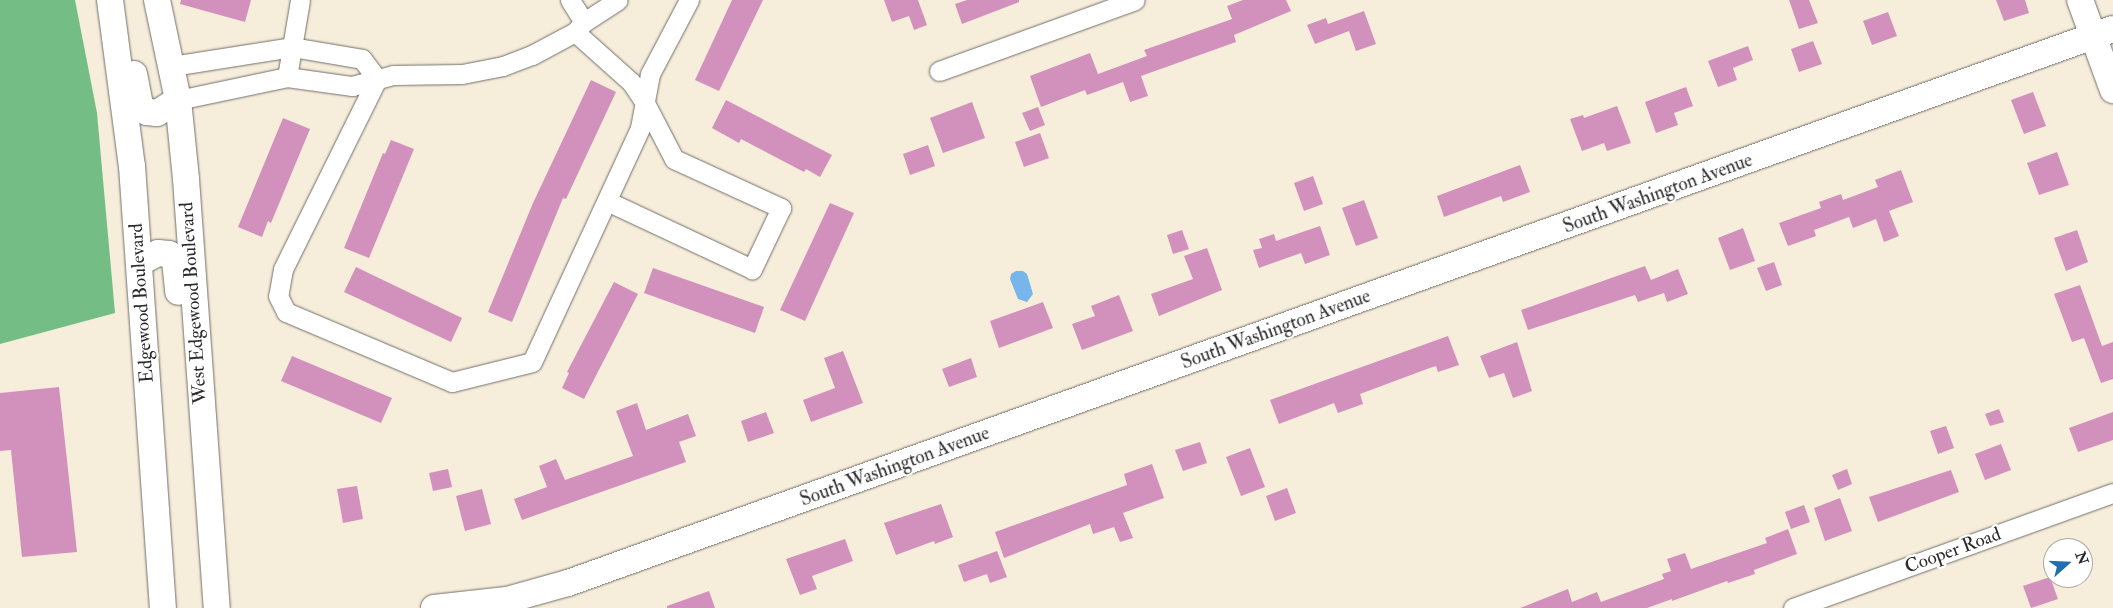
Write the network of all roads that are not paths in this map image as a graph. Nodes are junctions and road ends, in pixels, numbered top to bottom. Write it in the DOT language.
graph roads {
  1 [pos="110,0"];
  2 [pos="114,0"];
  3 [pos="157,0"];
  4 [pos="300,0"];
  5 [pos="570,0"];
  6 [pos="618,0"];
  7 [pos="689,0"];
  8 [pos="1135,0"];
  9 [pos="2080,0"];
  10 [pos="579,27"];
  11 [pos="2103,33"];
  12 [pos="292,47"];
  13 [pos="172,66"];
  14 [pos="939,71"];
  15 [pos="287,77"];
  16 [pos="377,79"];
  17 [pos="2113,90"];
  18 [pos="178,100"];
  19 [pos="645,103"];
  20 [pos="607,201"];
  21 [pos="139,263"];
  22 [pos="200,398"];
  23 [pos="2113,493"];
  24 [pos="163,608"];
  25 [pos="217,608"];
  26 [pos="434,608"];
  27 [pos="1794,608"];
  1 -- 21 [label="street, Edgewood Boulevard"];
  2 -- 18 [label="street"];
  3 -- 13 [label="street, West Edgewood Boulevard"];
  4 -- 12 [label="street"];
  5 -- 10 [label="street"];
  6 -- 10 [label="street"];
  7 -- 19 [label="street"];
  8 -- 14 [label="street"];
  9 -- 11 [label="street"];
  10 -- 16 [label="street"];
  10 -- 19 [label="street"];
  11 -- 17 [label="street"];
  11 -- 26 [label="street, South Washington Avenue"];
  12 -- 13 [label="street"];
  12 -- 15 [label="street"];
  12 -- 16 [label="street"];
  13 -- 18 [label="street, West Edgewood Boulevard"];
  15 -- 16 [label="street"];
  15 -- 18 [label="street"];
  16 -- 20 [label="street"];
  18 -- 22 [label="street, West Edgewood Boulevard"];
  19 -- 20 [label="street"];
  19 -- 20 [label="street"];
  21 -- 22 [label="street"];
  21 -- 24 [label="street, Edgewood Boulevard"];
  22 -- 25 [label="street, West Edgewood Boulevard"];
  23 -- 27 [label="street, Cooper Road"];
}
